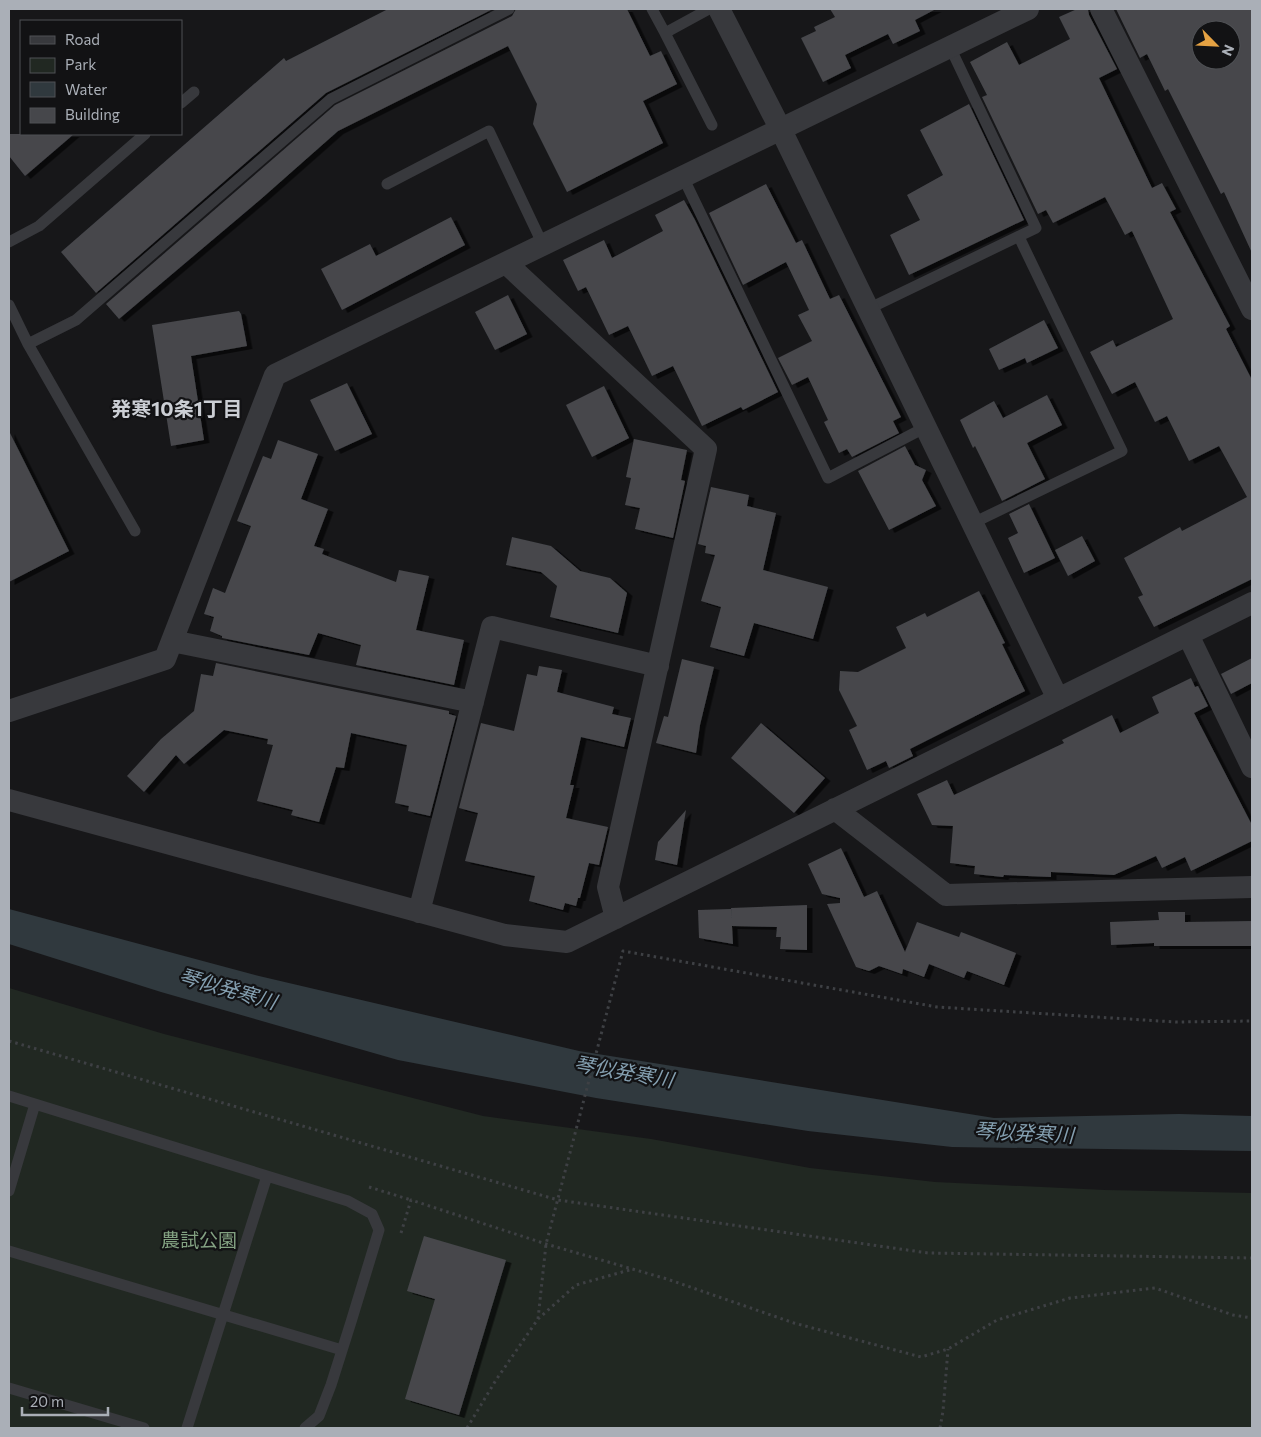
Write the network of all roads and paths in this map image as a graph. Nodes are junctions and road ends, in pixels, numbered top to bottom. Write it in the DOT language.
graph roads {
  1 [pos="509,9"];
  2 [pos="652,9"];
  3 [pos="709,9"];
  4 [pos="719,9"];
  5 [pos="1028,9"];
  6 [pos="1100,9"];
  7 [pos="664,33"];
  8 [pos="950,47"];
  9 [pos="194,92"];
  10 [pos="182,102"];
  11 [pos="712,125"];
  12 [pos="780,130"];
  13 [pos="145,135"];
  14 [pos="683,177"];
  15 [pos="387,184"];
  16 [pos="1019,237"];
  17 [pos="9,242"];
  18 [pos="543,245"];
  19 [pos="506,263"];
  20 [pos="9,305"];
  21 [pos="868,309"];
  22 [pos="1252,309"];
  23 [pos="28,344"];
  24 [pos="926,427"];
  25 [pos="973,523"];
  26 [pos="135,531"];
  27 [pos="1252,603"];
  28 [pos="1188,635"];
  29 [pos="172,641"];
  30 [pos="658,666"];
  31 [pos="1058,699"];
  32 [pos="472,702"];
  33 [pos="9,711"];
  34 [pos="1252,767"];
  35 [pos="9,800"];
  36 [pos="836,809"];
  37 [pos="1252,887"];
  38 [pos="419,912"];
  39 [pos="616,918"];
  40 [pos="1252,1021"];
  41 [pos="9,1042"];
  42 [pos="9,1096"];
  43 [pos="36,1104"];
  44 [pos="267,1176"];
  45 [pos="9,1191"];
  46 [pos="558,1200"];
  47 [pos="399,1238"];
  48 [pos="546,1244"];
  49 [pos="9,1251"];
  50 [pos="1252,1258"];
  51 [pos="634,1269"];
  52 [pos="224,1315"];
  53 [pos="538,1318"];
  54 [pos="1252,1318"];
  55 [pos="948,1349"];
  56 [pos="342,1350"];
  57 [pos="9,1388"];
  58 [pos="144,1428"];
  59 [pos="187,1428"];
  60 [pos="305,1428"];
  61 [pos="467,1428"];
  62 [pos="940,1428"];
  1 -- 23 [label="lane"];
  2 -- 7 [label="lane"];
  3 -- 7 [label="lane"];
  4 -- 12 [label="street"];
  5 -- 8 [label="street"];
  6 -- 22 [label="street"];
  7 -- 11 [label="lane"];
  8 -- 12 [label="street"];
  8 -- 16 [label="lane"];
  9 -- 10 [label="lane"];
  12 -- 14 [label="street"];
  12 -- 21 [label="street"];
  13 -- 17 [label="lane"];
  14 -- 18 [label="street"];
  14 -- 24 [label="lane"];
  15 -- 18 [label="lane"];
  16 -- 21 [label="lane"];
  16 -- 25 [label="lane"];
  18 -- 19 [label="street"];
  19 -- 29 [label="street"];
  19 -- 30 [label="street"];
  20 -- 23 [label="lane"];
  21 -- 24 [label="street"];
  23 -- 26 [label="lane"];
  24 -- 25 [label="street"];
  25 -- 31 [label="street"];
  27 -- 28 [label="street"];
  28 -- 31 [label="street"];
  28 -- 34 [label="street"];
  29 -- 32 [label="street"];
  29 -- 33 [label="street"];
  30 -- 32 [label="street"];
  30 -- 39 [label="street"];
  31 -- 36 [label="street"];
  32 -- 38 [label="street"];
  35 -- 38 [label="street"];
  36 -- 37 [label="street"];
  36 -- 39 [label="street"];
  38 -- 39 [label="street"];
  40 -- 46 [label="path"];
  41 -- 46 [label="path"];
  42 -- 43 [label="lane"];
  43 -- 44 [label="lane"];
  43 -- 45 [label="lane"];
  44 -- 52 [label="lane"];
  44 -- 56 [label="lane"];
  46 -- 48 [label="path"];
  46 -- 50 [label="path"];
  47 -- 48 [label="path"];
  48 -- 51 [label="path"];
  48 -- 53 [label="path"];
  49 -- 52 [label="lane"];
  51 -- 53 [label="path"];
  51 -- 55 [label="path"];
  52 -- 56 [label="lane"];
  52 -- 59 [label="lane"];
  53 -- 61 [label="path"];
  54 -- 55 [label="path"];
  55 -- 62 [label="path"];
  56 -- 60 [label="lane"];
  57 -- 58 [label="lane"];
}
